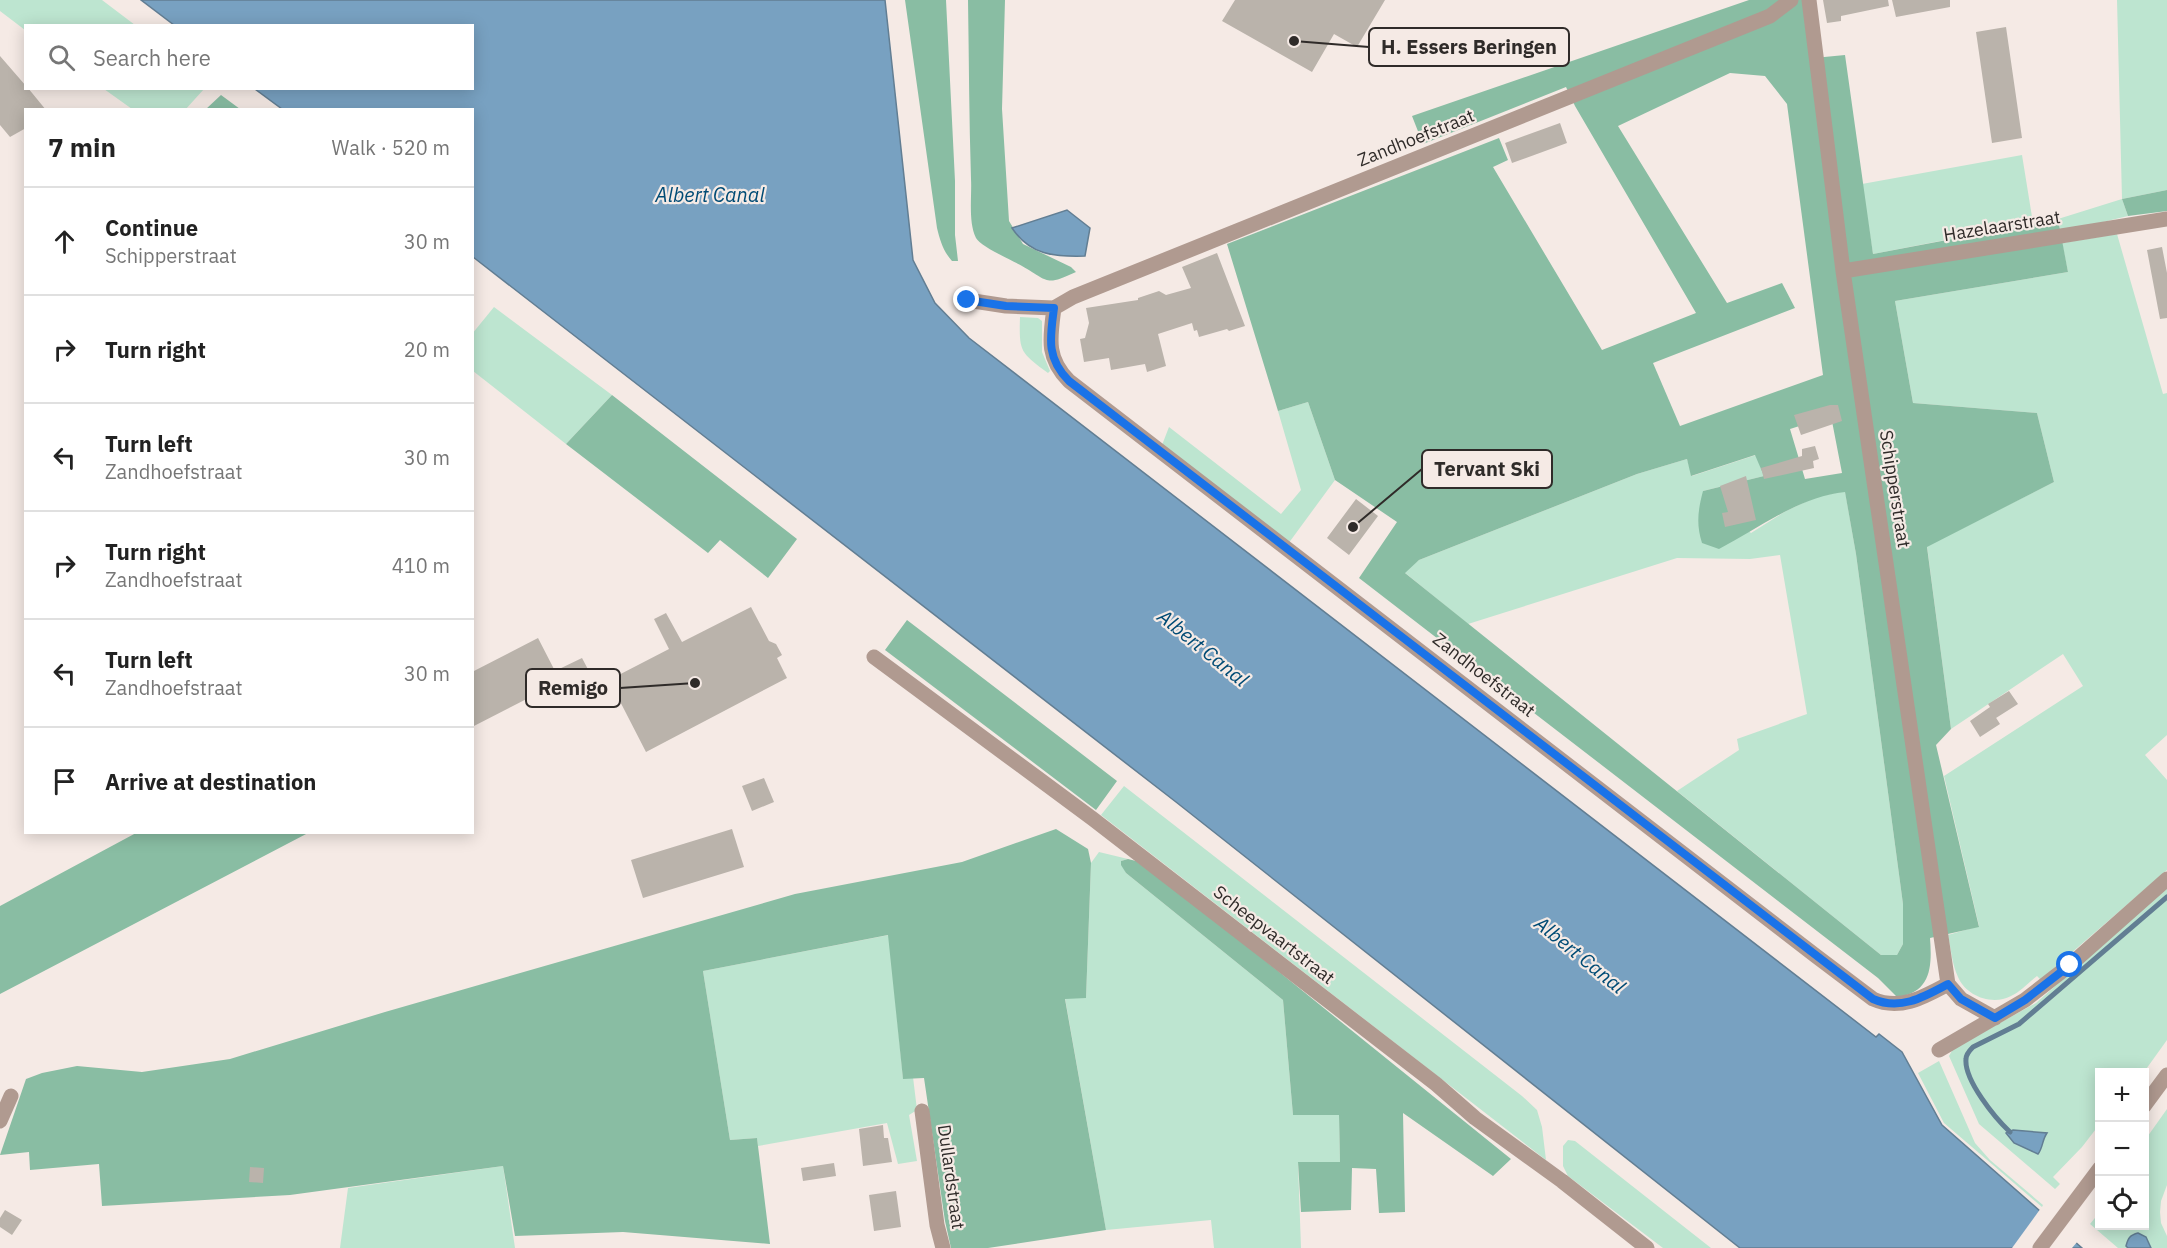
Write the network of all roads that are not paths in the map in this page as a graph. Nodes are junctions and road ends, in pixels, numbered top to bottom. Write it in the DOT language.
graph roads {
  1 [pos="1791,0"];
  2 [pos="1809,0"];
  3 [pos="2167,219"];
  4 [pos="1843,271"];
  5 [pos="967,300"];
  6 [pos="1054,308"];
  7 [pos="874,657"];
  8 [pos="2167,879"];
  9 [pos="1948,984"];
  10 [pos="1995,1018"];
  11 [pos="1939,1050"];
  12 [pos="2167,1075"];
  13 [pos="11,1096"];
  14 [pos="2149,1100"];
  15 [pos="922,1111"];
  16 [pos="0,1121"];
  17 [pos="2095,1175"];
  18 [pos="943,1248"];
  19 [pos="1647,1248"];
  20 [pos="2040,1248"];
  1 -- 6 [label="street, Zandhoefstraat"];
  2 -- 4 [label="street, Schipperstraat"];
  3 -- 4 [label="street, Hazelaarstraat"];
  4 -- 9 [label="street, Schipperstraat"];
  5 -- 6 [label="street"];
  6 -- 9 [label="street, Zandhoefstraat"];
  7 -- 19 [label="street, Scheepvaartstraat"];
  8 -- 10 [label="street"];
  9 -- 10 [label="street"];
  10 -- 11 [label="street"];
  12 -- 14 [label="street"];
  13 -- 16 [label="street"];
  15 -- 18 [label="street, Dullardstraat"];
  17 -- 20 [label="street"];
}
